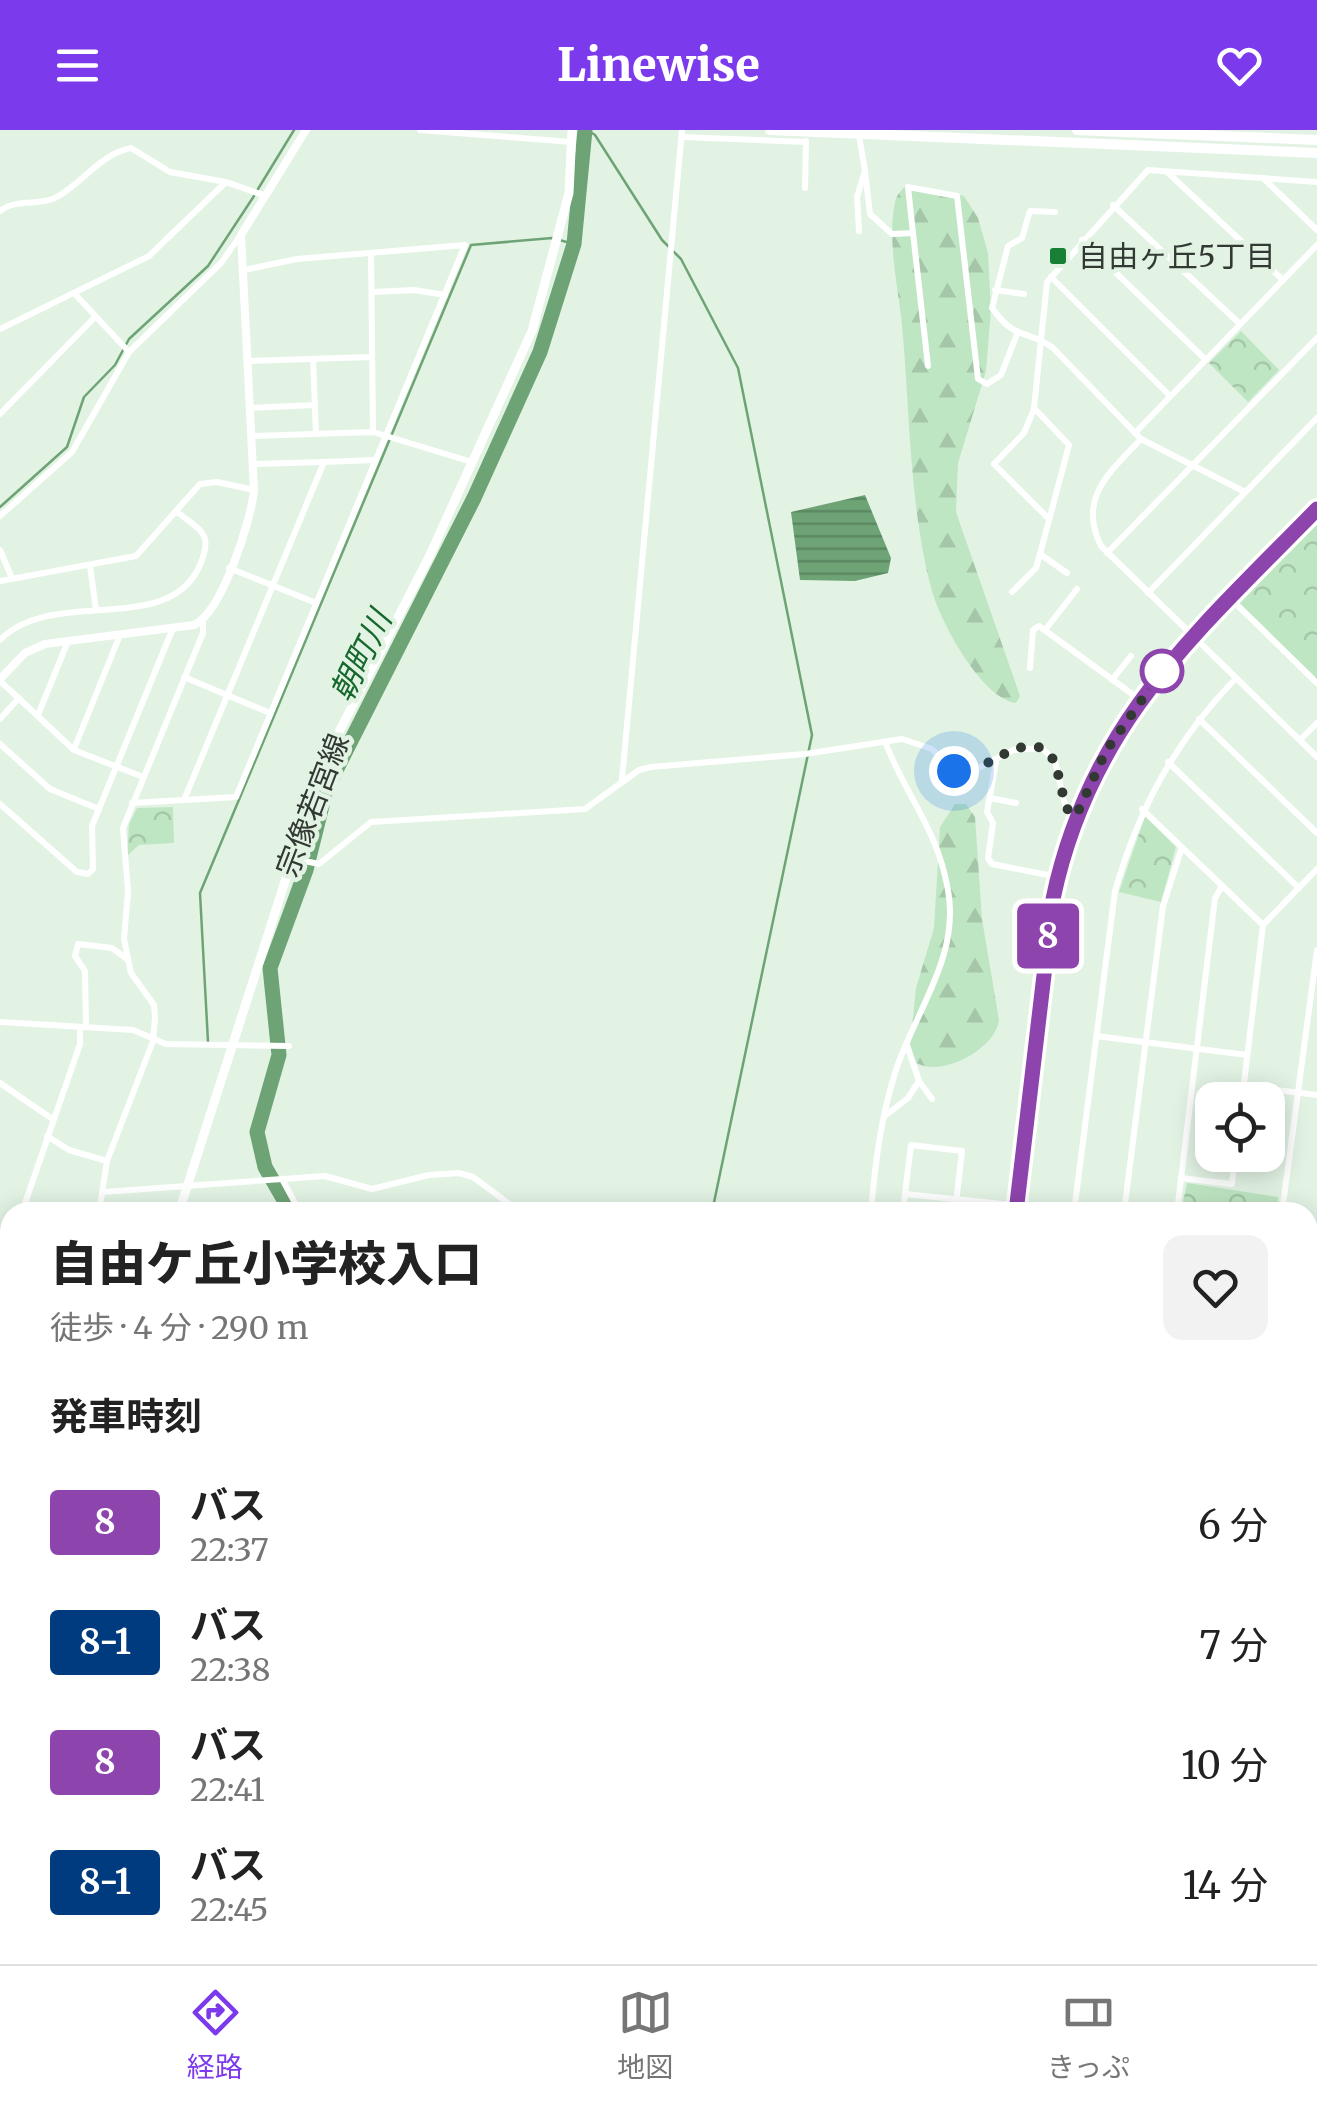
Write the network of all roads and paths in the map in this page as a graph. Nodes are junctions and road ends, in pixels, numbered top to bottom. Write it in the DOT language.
graph roads {
  1 [pos="306,130"];
  2 [pos="420,130"];
  3 [pos="572,130"];
  4 [pos="770,130"];
  5 [pos="808,130"];
  6 [pos="859,130"];
  7 [pos="1078,130"];
  8 [pos="1128,130"];
  9 [pos="1112,132"];
  10 [pos="682,134"];
  11 [pos="1317,140"];
  12 [pos="572,142"];
  13 [pos="806,142"];
  14 [pos="1317,155"];
  15 [pos="865,170"];
  16 [pos="1166,171"];
  17 [pos="1262,178"];
  18 [pos="226,182"];
  19 [pos="1317,182"];
  20 [pos="805,188"];
  21 [pos="263,195"];
  22 [pos="1113,205"];
  23 [pos="0,210"];
  24 [pos="1055,212"];
  25 [pos="1317,230"];
  26 [pos="859,231"];
  27 [pos="914,232"];
  28 [pos="241,235"];
  29 [pos="1082,240"];
  30 [pos="1317,245"];
  31 [pos="371,253"];
  32 [pos="244,270"];
  33 [pos="1051,276"];
  34 [pos="1283,280"];
  35 [pos="995,290"];
  36 [pos="74,292"];
  37 [pos="372,292"];
  38 [pos="1024,294"];
  39 [pos="445,295"];
  40 [pos="95,317"];
  41 [pos="1240,324"];
  42 [pos="0,328"];
  43 [pos="1016,334"];
  44 [pos="1317,338"];
  45 [pos="1042,339"];
  46 [pos="130,352"];
  47 [pos="372,357"];
  48 [pos="313,359"];
  49 [pos="1206,360"];
  50 [pos="248,361"];
  51 [pos="928,366"];
  52 [pos="1171,396"];
  53 [pos="315,405"];
  54 [pos="250,408"];
  55 [pos="1034,408"];
  56 [pos="0,414"];
  57 [pos="1317,418"];
  58 [pos="373,432"];
  59 [pos="316,434"];
  60 [pos="252,436"];
  61 [pos="388,436"];
  62 [pos="1138,436"];
  63 [pos="375,460"];
  64 [pos="324,462"];
  65 [pos="473,463"];
  66 [pos="254,464"];
  67 [pos="1194,465"];
  68 [pos="254,490"];
  69 [pos="1245,492"];
  70 [pos="1317,508"];
  71 [pos="176,510"];
  72 [pos="0,516"];
  73 [pos="1049,520"];
  74 [pos="0,550"];
  75 [pos="1107,553"];
  76 [pos="1040,554"];
  77 [pos="90,566"];
  78 [pos="229,568"];
  79 [pos="1067,573"];
  80 [pos="11,576"];
  81 [pos="0,581"];
  82 [pos="273,586"];
  83 [pos="1077,589"];
  84 [pos="1012,592"];
  85 [pos="1148,592"];
  86 [pos="1230,598"];
  87 [pos="316,603"];
  88 [pos="96,610"];
  89 [pos="204,620"];
  90 [pos="173,628"];
  91 [pos="1045,630"];
  92 [pos="120,635"];
  93 [pos="1192,637"];
  94 [pos="0,640"];
  95 [pos="68,641"];
  96 [pos="1131,656"];
  97 [pos="1030,668"];
  98 [pos="184,678"];
  99 [pos="1236,678"];
  100 [pos="0,680"];
  101 [pos="1112,680"];
  102 [pos="1317,683"];
  103 [pos="228,696"];
  104 [pos="19,698"];
  105 [pos="1139,699"];
  106 [pos="270,713"];
  107 [pos="38,716"];
  108 [pos="1199,719"];
  109 [pos="0,720"];
  110 [pos="1317,723"];
  111 [pos="1300,740"];
  112 [pos="0,744"];
  113 [pos="886,744"];
  114 [pos="74,750"];
  115 [pos="1317,757"];
  116 [pos="996,760"];
  117 [pos="1168,762"];
  118 [pos="116,767"];
  119 [pos="143,777"];
  120 [pos="622,780"];
  121 [pos="990,798"];
  122 [pos="184,800"];
  123 [pos="132,802"];
  124 [pos="1016,803"];
  125 [pos="0,804"];
  126 [pos="1142,808"];
  127 [pos="99,809"];
  128 [pos="1076,816"];
  129 [pos="1317,834"];
  130 [pos="1182,847"];
  131 [pos="290,858"];
  132 [pos="1317,869"];
  133 [pos="1058,878"];
  134 [pos="1222,886"];
  135 [pos="1299,888"];
  136 [pos="1263,925"];
  137 [pos="1317,950"];
  138 [pos="128,960"];
  139 [pos="0,1022"];
  140 [pos="83,1026"];
  141 [pos="1096,1036"];
  142 [pos="153,1041"];
  143 [pos="1146,1042"];
  144 [pos="907,1044"];
  145 [pos="289,1046"];
  146 [pos="228,1048"];
  147 [pos="1197,1048"];
  148 [pos="1247,1055"];
  149 [pos="919,1081"];
  150 [pos="1244,1082"];
  151 [pos="0,1083"];
  152 [pos="1285,1091"];
  153 [pos="1297,1093"];
  154 [pos="1317,1095"];
  155 [pos="932,1099"];
  156 [pos="885,1115"];
  157 [pos="51,1118"];
  158 [pos="47,1136"];
  159 [pos="107,1161"];
  160 [pos="1234,1172"];
  161 [pos="1181,1178"];
  162 [pos="282,1179"];
  163 [pos="187,1186"];
  164 [pos="103,1192"];
  165 [pos="905,1194"];
  166 [pos="956,1199"];
  167 [pos="25,1202"];
  168 [pos="101,1202"];
  169 [pos="182,1202"];
  170 [pos="295,1202"];
  171 [pos="507,1202"];
  172 [pos="872,1202"];
  173 [pos="904,1202"];
  174 [pos="956,1202"];
  175 [pos="974,1202"];
  176 [pos="1017,1202"];
  177 [pos="1075,1202"];
  178 [pos="1125,1202"];
  179 [pos="1177,1202"];
  180 [pos="1283,1202"];
  1 -- 21 [label="street"];
  2 -- 12 [label="street"];
  3 -- 12 [label="main road, 宗像若宮線"];
  4 -- 14 [label="highway"];
  5 -- 13 [label="street"];
  6 -- 15 [label="street"];
  7 -- 9 [label="highway"];
  8 -- 9 [label="street"];
  9 -- 11 [label="highway"];
  10 -- 13 [label="street"];
  10 -- 120 [label="street"];
  12 -- 65 [label="main road, 宗像若宮線"];
  13 -- 20 [label="street"];
  15 -- 26 [label="street"];
  15 -- 27 [label="street"];
  16 -- 17 [label="street"];
  16 -- 22 [label="street"];
  16 -- 34 [label="street"];
  17 -- 19 [label="street"];
  17 -- 25 [label="street"];
  18 -- 21 [label="street"];
  18 -- 23 [label="street"];
  18 -- 36 [label="street"];
  21 -- 28 [label="street"];
  22 -- 29 [label="street"];
  22 -- 41 [label="street"];
  24 -- 35 [label="street"];
  27 -- 43 [label="street"];
  27 -- 51 [label="street"];
  28 -- 32 [label="street"];
  28 -- 46 [label="street"];
  29 -- 33 [label="street"];
  29 -- 49 [label="street"];
  30 -- 34 [label="street"];
  31 -- 32 [label="street"];
  31 -- 37 [label="street"];
  31 -- 39 [label="street"];
  32 -- 50 [label="street"];
  33 -- 45 [label="street"];
  33 -- 52 [label="street"];
  34 -- 41 [label="street"];
  35 -- 38 [label="street"];
  35 -- 43 [label="street"];
  36 -- 40 [label="street"];
  36 -- 42 [label="street"];
  37 -- 39 [label="street"];
  37 -- 47 [label="street"];
  39 -- 61 [label="street"];
  40 -- 46 [label="street"];
  40 -- 56 [label="street"];
  41 -- 49 [label="street"];
  43 -- 45 [label="street"];
  44 -- 67 [label="street"];
  45 -- 55 [label="street"];
  45 -- 62 [label="street"];
  46 -- 72 [label="street"];
  47 -- 48 [label="street"];
  47 -- 58 [label="street"];
  48 -- 50 [label="street"];
  48 -- 53 [label="street"];
  49 -- 52 [label="street"];
  50 -- 54 [label="street"];
  52 -- 62 [label="street"];
  53 -- 54 [label="street"];
  53 -- 59 [label="street"];
  54 -- 60 [label="street"];
  55 -- 73 [label="street"];
  55 -- 73 [label="street"];
  57 -- 69 [label="street"];
  58 -- 59 [label="street"];
  58 -- 61 [label="street"];
  59 -- 60 [label="street"];
  60 -- 66 [label="street"];
  61 -- 63 [label="street"];
  61 -- 65 [label="street"];
  62 -- 67 [label="street"];
  62 -- 75 [label="street"];
  63 -- 64 [label="street"];
  63 -- 87 [label="street"];
  64 -- 66 [label="street"];
  64 -- 82 [label="street"];
  65 -- 131 [label="main road, 宗像若宮線"];
  66 -- 68 [label="street"];
  67 -- 69 [label="street"];
  67 -- 75 [label="street"];
  68 -- 71 [label="street"];
  68 -- 78 [label="street"];
  69 -- 85 [label="street"];
  70 -- 86 [label="street"];
  71 -- 77 [label="street"];
  71 -- 88 [label="street"];
  73 -- 76 [label="street"];
  74 -- 80 [label="street"];
  75 -- 85 [label="street"];
  76 -- 79 [label="street"];
  76 -- 84 [label="street"];
  77 -- 80 [label="street"];
  77 -- 88 [label="street"];
  78 -- 82 [label="street"];
  78 -- 89 [label="street"];
  80 -- 81 [label="street"];
  82 -- 87 [label="street"];
  82 -- 103 [label="street"];
  83 -- 91 [label="street"];
  85 -- 93 [label="street"];
  86 -- 93 [label="street"];
  86 -- 102 [label="street"];
  87 -- 106 [label="street"];
  88 -- 94 [label="street"];
  89 -- 90 [label="street"];
  89 -- 98 [label="street"];
  90 -- 92 [label="street"];
  90 -- 118 [label="street"];
  91 -- 97 [label="street"];
  91 -- 101 [label="street"];
  92 -- 95 [label="street"];
  92 -- 114 [label="street"];
  93 -- 99 [label="street"];
  93 -- 105 [label="street"];
  95 -- 100 [label="street"];
  95 -- 107 [label="street"];
  96 -- 101 [label="street"];
  98 -- 103 [label="street"];
  98 -- 119 [label="street"];
  99 -- 108 [label="street"];
  99 -- 111 [label="street"];
  100 -- 104 [label="street"];
  101 -- 105 [label="street"];
  103 -- 106 [label="street"];
  103 -- 122 [label="street"];
  104 -- 107 [label="street"];
  104 -- 109 [label="street"];
  105 -- 128 [label="street"];
  106 -- 122 [label="street"];
  107 -- 114 [label="street"];
  108 -- 117 [label="street"];
  108 -- 129 [label="street"];
  110 -- 111 [label="street"];
  111 -- 115 [label="street"];
  112 -- 127 [label="street"];
  113 -- 116 [label="street"];
  113 -- 120 [label="street"];
  113 -- 144 [label="street"];
  114 -- 118 [label="street"];
  116 -- 121 [label="street"];
  116 -- 128 [label="street"];
  117 -- 126 [label="street"];
  117 -- 135 [label="street"];
  118 -- 119 [label="street"];
  118 -- 127 [label="street"];
  119 -- 123 [label="street"];
  120 -- 131 [label="street"];
  121 -- 124 [label="street"];
  121 -- 133 [label="street"];
  122 -- 123 [label="street"];
  123 -- 138 [label="street"];
  125 -- 127 [label="street"];
  126 -- 130 [label="street"];
  126 -- 141 [label="street"];
  128 -- 133 [label="street"];
  130 -- 134 [label="street"];
  130 -- 143 [label="street"];
  131 -- 146 [label="main road, 宗像若宮線"];
  132 -- 135 [label="street"];
  133 -- 176 [label="street"];
  134 -- 136 [label="street"];
  134 -- 147 [label="street"];
  135 -- 136 [label="street"];
  136 -- 148 [label="street"];
  137 -- 153 [label="street"];
  138 -- 140 [label="street"];
  138 -- 142 [label="street"];
  139 -- 140 [label="street"];
  140 -- 142 [label="street"];
  140 -- 157 [label="street"];
  141 -- 143 [label="street"];
  141 -- 177 [label="street"];
  142 -- 146 [label="street"];
  142 -- 159 [label="street"];
  143 -- 147 [label="street"];
  143 -- 178 [label="street"];
  144 -- 149 [label="street"];
  144 -- 156 [label="street"];
  145 -- 146 [label="street"];
  146 -- 163 [label="main road, 宗像若宮線"];
  147 -- 148 [label="street"];
  147 -- 161 [label="street"];
  148 -- 150 [label="street"];
  149 -- 155 [label="street"];
  149 -- 156 [label="street"];
  151 -- 157 [label="street"];
  152 -- 153 [label="street"];
  153 -- 154 [label="street"];
  153 -- 180 [label="street"];
  156 -- 172 [label="street"];
  157 -- 158 [label="street"];
  158 -- 159 [label="street"];
  158 -- 167 [label="street"];
  159 -- 164 [label="street"];
  160 -- 161 [label="street"];
  161 -- 179 [label="street"];
  162 -- 163 [label="street"];
  162 -- 170 [label="street"];
  162 -- 171 [label="street"];
  163 -- 164 [label="street"];
  163 -- 169 [label="main road, 宗像若宮線"];
  164 -- 168 [label="street"];
  165 -- 166 [label="street"];
  165 -- 166 [label="street"];
  165 -- 173 [label="street"];
  166 -- 174 [label="street"];
  166 -- 175 [label="street"];
}
